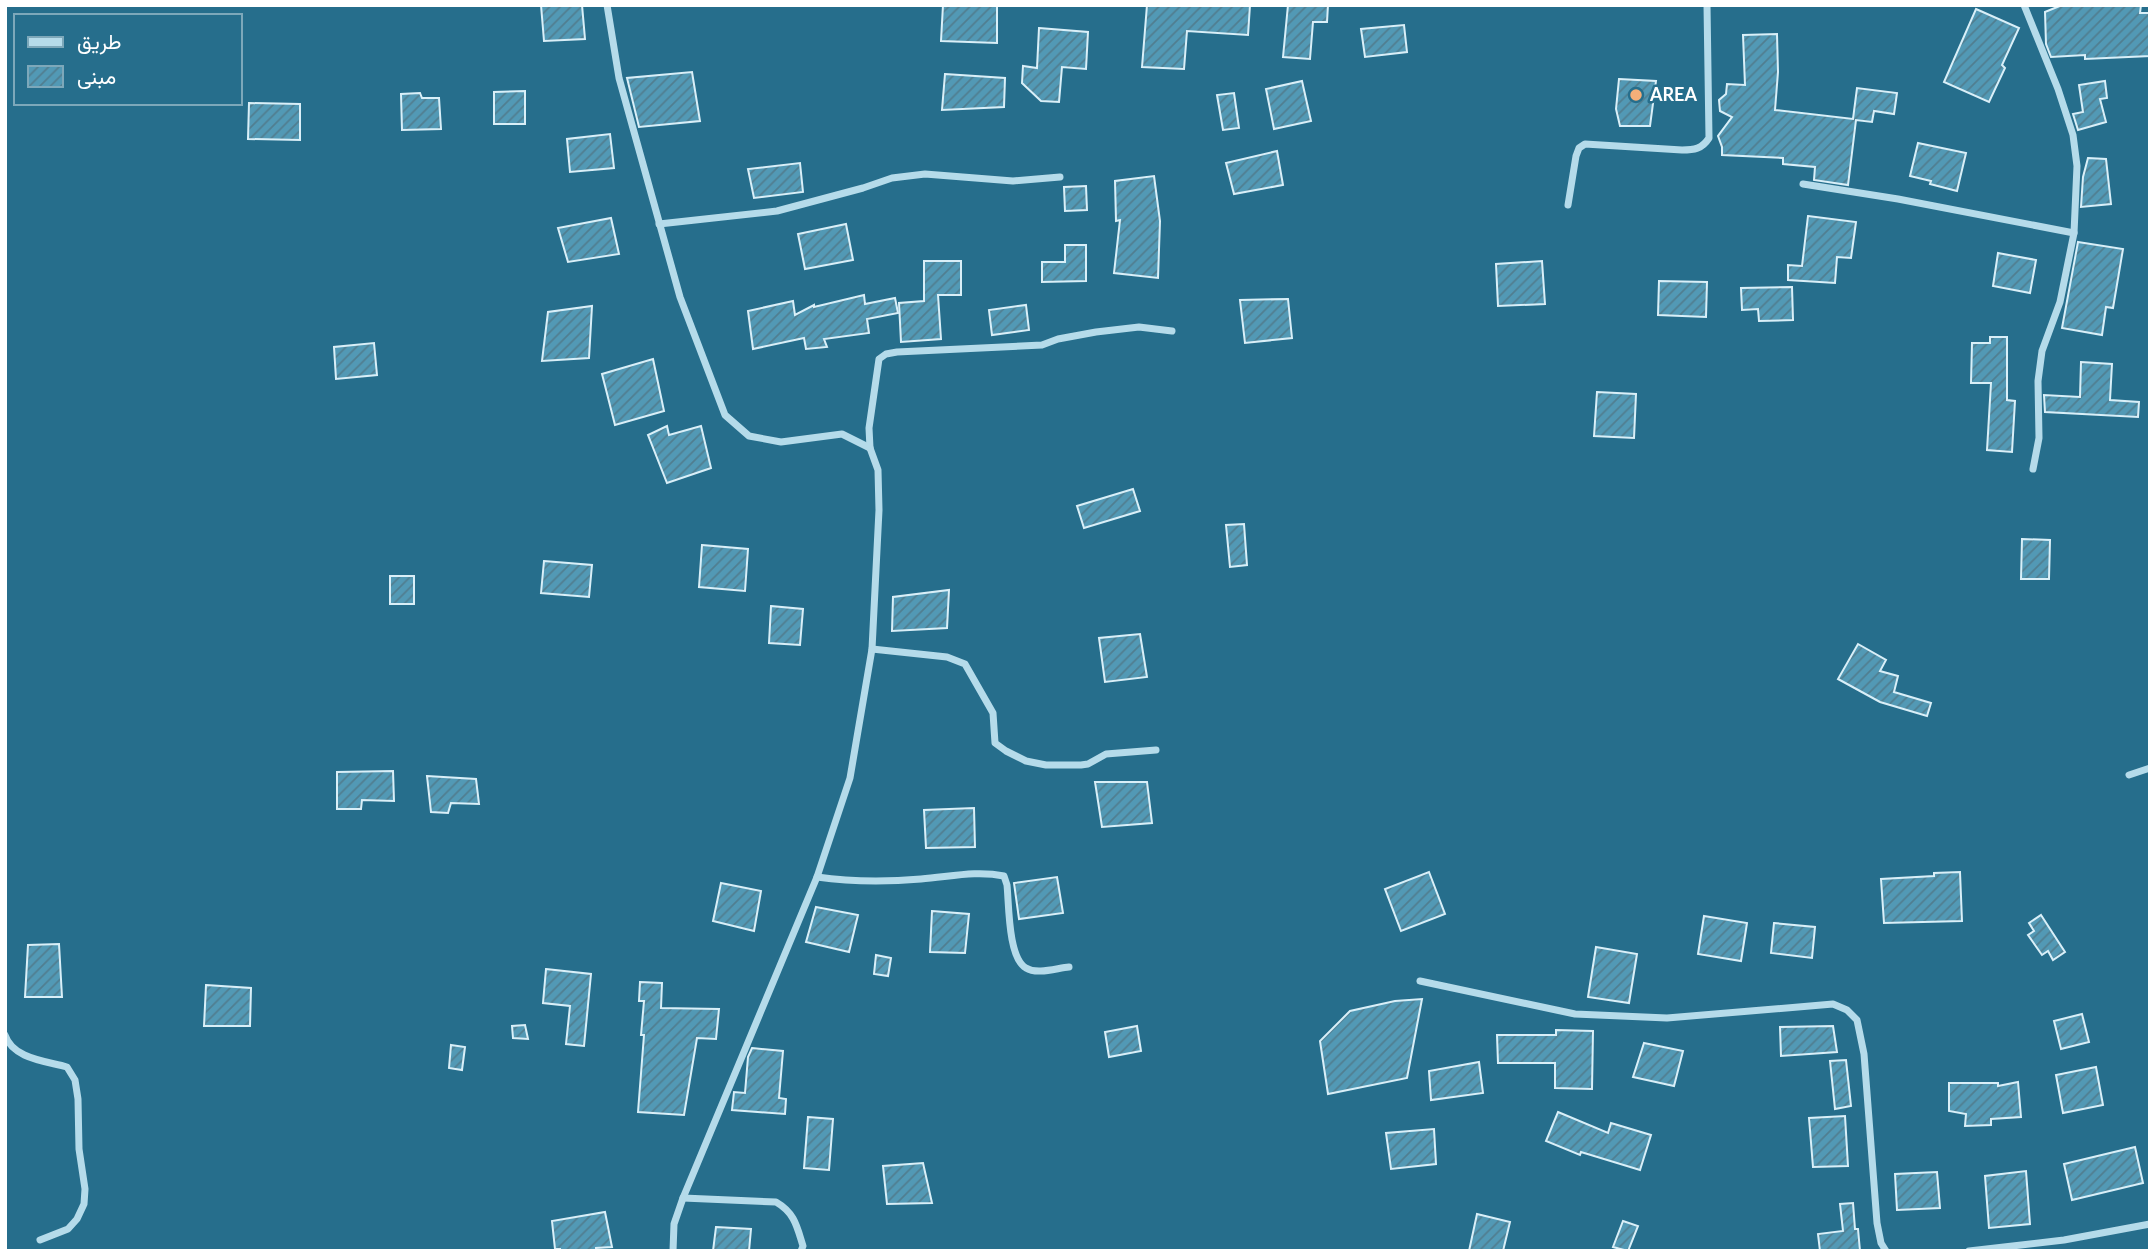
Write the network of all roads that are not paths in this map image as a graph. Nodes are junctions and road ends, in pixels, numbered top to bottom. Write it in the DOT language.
graph roads {
  1 [pos="607,5"];
  2 [pos="1707,5"];
  3 [pos="2024,5"];
  4 [pos="1060,177"];
  5 [pos="1803,184"];
  6 [pos="1568,205"];
  7 [pos="659,223"];
  8 [pos="2074,233"];
  9 [pos="1172,331"];
  10 [pos="870,448"];
  11 [pos="2033,469"];
  12 [pos="872,649"];
  13 [pos="1156,750"];
  14 [pos="2150,768"];
  15 [pos="2129,775"];
  16 [pos="817,877"];
  17 [pos="1069,967"];
  18 [pos="1420,981"];
  19 [pos="5,1035"];
  20 [pos="683,1198"];
  21 [pos="2150,1224"];
  22 [pos="40,1240"];
  23 [pos="673,1251"];
  24 [pos="801,1251"];
  25 [pos="1886,1251"];
  26 [pos="1969,1251"];
  1 -- 7 [label="street"];
  2 -- 6 [label="street"];
  3 -- 8 [label="street"];
  4 -- 7 [label="street"];
  5 -- 8 [label="street"];
  7 -- 10 [label="street"];
  8 -- 11 [label="street"];
  9 -- 10 [label="street"];
  10 -- 12 [label="street"];
  12 -- 13 [label="street"];
  12 -- 16 [label="street"];
  14 -- 15 [label="street"];
  16 -- 17 [label="street"];
  16 -- 20 [label="street"];
  18 -- 25 [label="street"];
  19 -- 22 [label="street"];
  20 -- 23 [label="street"];
  20 -- 24 [label="street"];
  21 -- 26 [label="street"];
}
